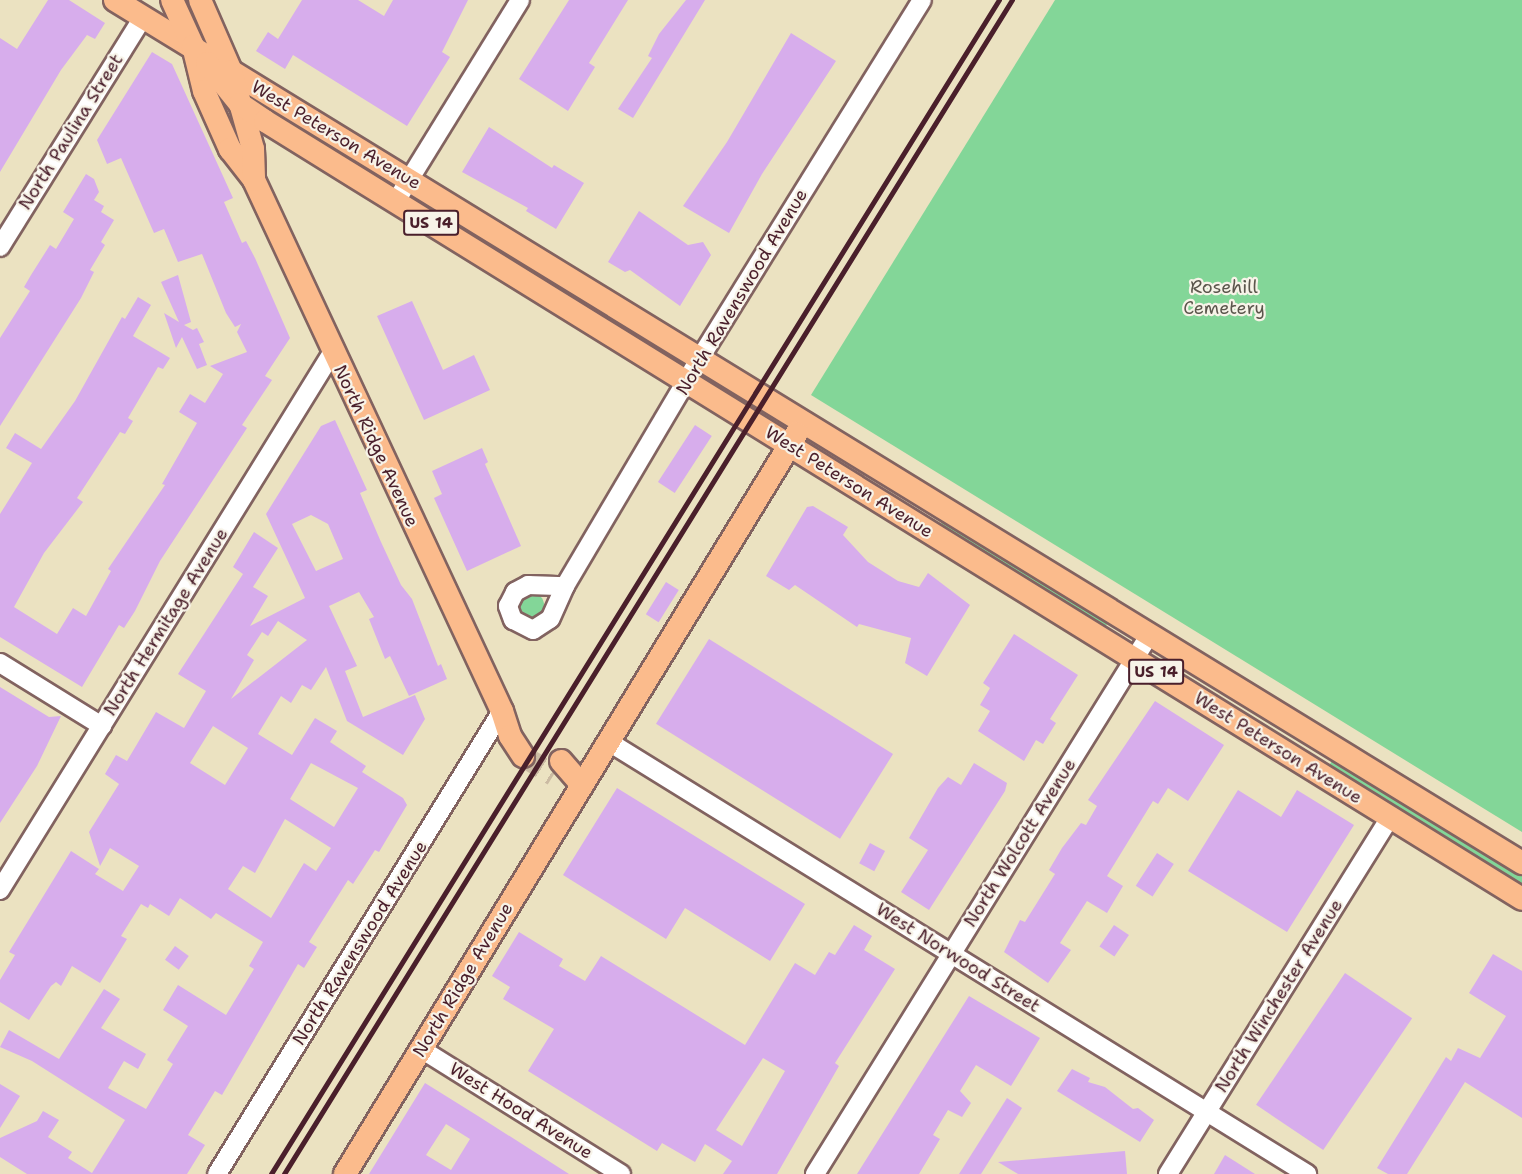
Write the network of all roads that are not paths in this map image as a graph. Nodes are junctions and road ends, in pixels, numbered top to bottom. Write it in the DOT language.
graph roads {
  1 [pos="115,0"];
  2 [pos="172,0"];
  3 [pos="200,0"];
  4 [pos="520,0"];
  5 [pos="922,0"];
  6 [pos="143,17"];
  7 [pos="193,46"];
  8 [pos="231,71"];
  9 [pos="240,104"];
  10 [pos="409,179"];
  11 [pos="254,180"];
  12 [pos="396,201"];
  13 [pos="0,247"];
  14 [pos="332,353"];
  15 [pos="700,358"];
  16 [pos="686,381"];
  17 [pos="804,422"];
  18 [pos="789,446"];
  19 [pos="565,586"];
  20 [pos="1150,634"];
  21 [pos="1134,659"];
  22 [pos="0,663"];
  23 [pos="502,711"];
  24 [pos="102,726"];
  25 [pos="609,742"];
  26 [pos="527,750"];
  27 [pos="557,768"];
  28 [pos="582,785"];
  29 [pos="1390,817"];
  30 [pos="1522,863"];
  31 [pos="0,890"];
  32 [pos="1522,899"];
  33 [pos="951,954"];
  34 [pos="421,1049"];
  35 [pos="1207,1112"];
  36 [pos="217,1174"];
  37 [pos="345,1174"];
  38 [pos="621,1174"];
  39 [pos="815,1174"];
  40 [pos="1168,1174"];
  41 [pos="1307,1174"];
  1 -- 6 [label="main road, West Peterson Avenue"];
  2 -- 7 [label="main road, North Ridge Avenue / US 14"];
  3 -- 8 [label="main road, North Ridge Avenue"];
  4 -- 10 [label="street"];
  5 -- 15 [label="street, North Ravenswood Avenue"];
  6 -- 7 [label="main road, West Peterson Avenue"];
  6 -- 13 [label="street, North Paulina Street"];
  7 -- 8 [label="main road, West Peterson Avenue"];
  7 -- 9 [label="main road, West Peterson Avenue / US 14"];
  7 -- 11 [label="main road, North Ridge Avenue"];
  8 -- 9 [label="main road, North Ridge Avenue"];
  8 -- 10 [label="main road, West Peterson Avenue / US 14"];
  9 -- 11 [label="main road, North Ridge Avenue"];
  9 -- 12 [label="main road, West Peterson Avenue / US 14"];
  10 -- 12 [label="street"];
  10 -- 15 [label="main road, West Peterson Avenue / US 14"];
  11 -- 14 [label="main road, North Ridge Avenue"];
  12 -- 16 [label="main road, West Peterson Avenue / US 14"];
  14 -- 23 [label="main road, North Ridge Avenue"];
  14 -- 24 [label="street, North Hermitage Avenue"];
  15 -- 16 [label="street, North Ravenswood Avenue"];
  15 -- 17 [label="main road, West Peterson Avenue / US 14"];
  16 -- 18 [label="main road, West Peterson Avenue / US 14"];
  16 -- 19 [label="street, North Ravenswood Avenue"];
  17 -- 18 [label="main road"];
  17 -- 20 [label="main road, West Peterson Avenue / US 14"];
  18 -- 21 [label="main road, West Peterson Avenue / US 14"];
  18 -- 25 [label="main road"];
  20 -- 21 [label="street, North Wolcott Avenue"];
  20 -- 30 [label="main road, West Peterson Avenue / US 14"];
  21 -- 29 [label="main road, West Peterson Avenue / US 14"];
  21 -- 33 [label="street, North Wolcott Avenue"];
  22 -- 24 [label="street"];
  23 -- 26 [label="main road, North Ridge Avenue"];
  23 -- 36 [label="street, North Ravenswood Avenue"];
  24 -- 31 [label="street, North Hermitage Avenue"];
  25 -- 28 [label="main road"];
  25 -- 33 [label="street, West Norwood Street"];
  27 -- 28 [label="main road"];
  28 -- 34 [label="main road, North Ridge Avenue"];
  29 -- 32 [label="main road, West Peterson Avenue / US 14"];
  29 -- 35 [label="street, North Winchester Avenue"];
  33 -- 35 [label="street, West Norwood Street"];
  33 -- 39 [label="street, North Wolcott Avenue"];
  34 -- 37 [label="main road, North Ridge Avenue"];
  34 -- 38 [label="street, West Hood Avenue"];
  35 -- 40 [label="street, North Winchester Avenue"];
  35 -- 41 [label="street, West Norwood Street"];
}
